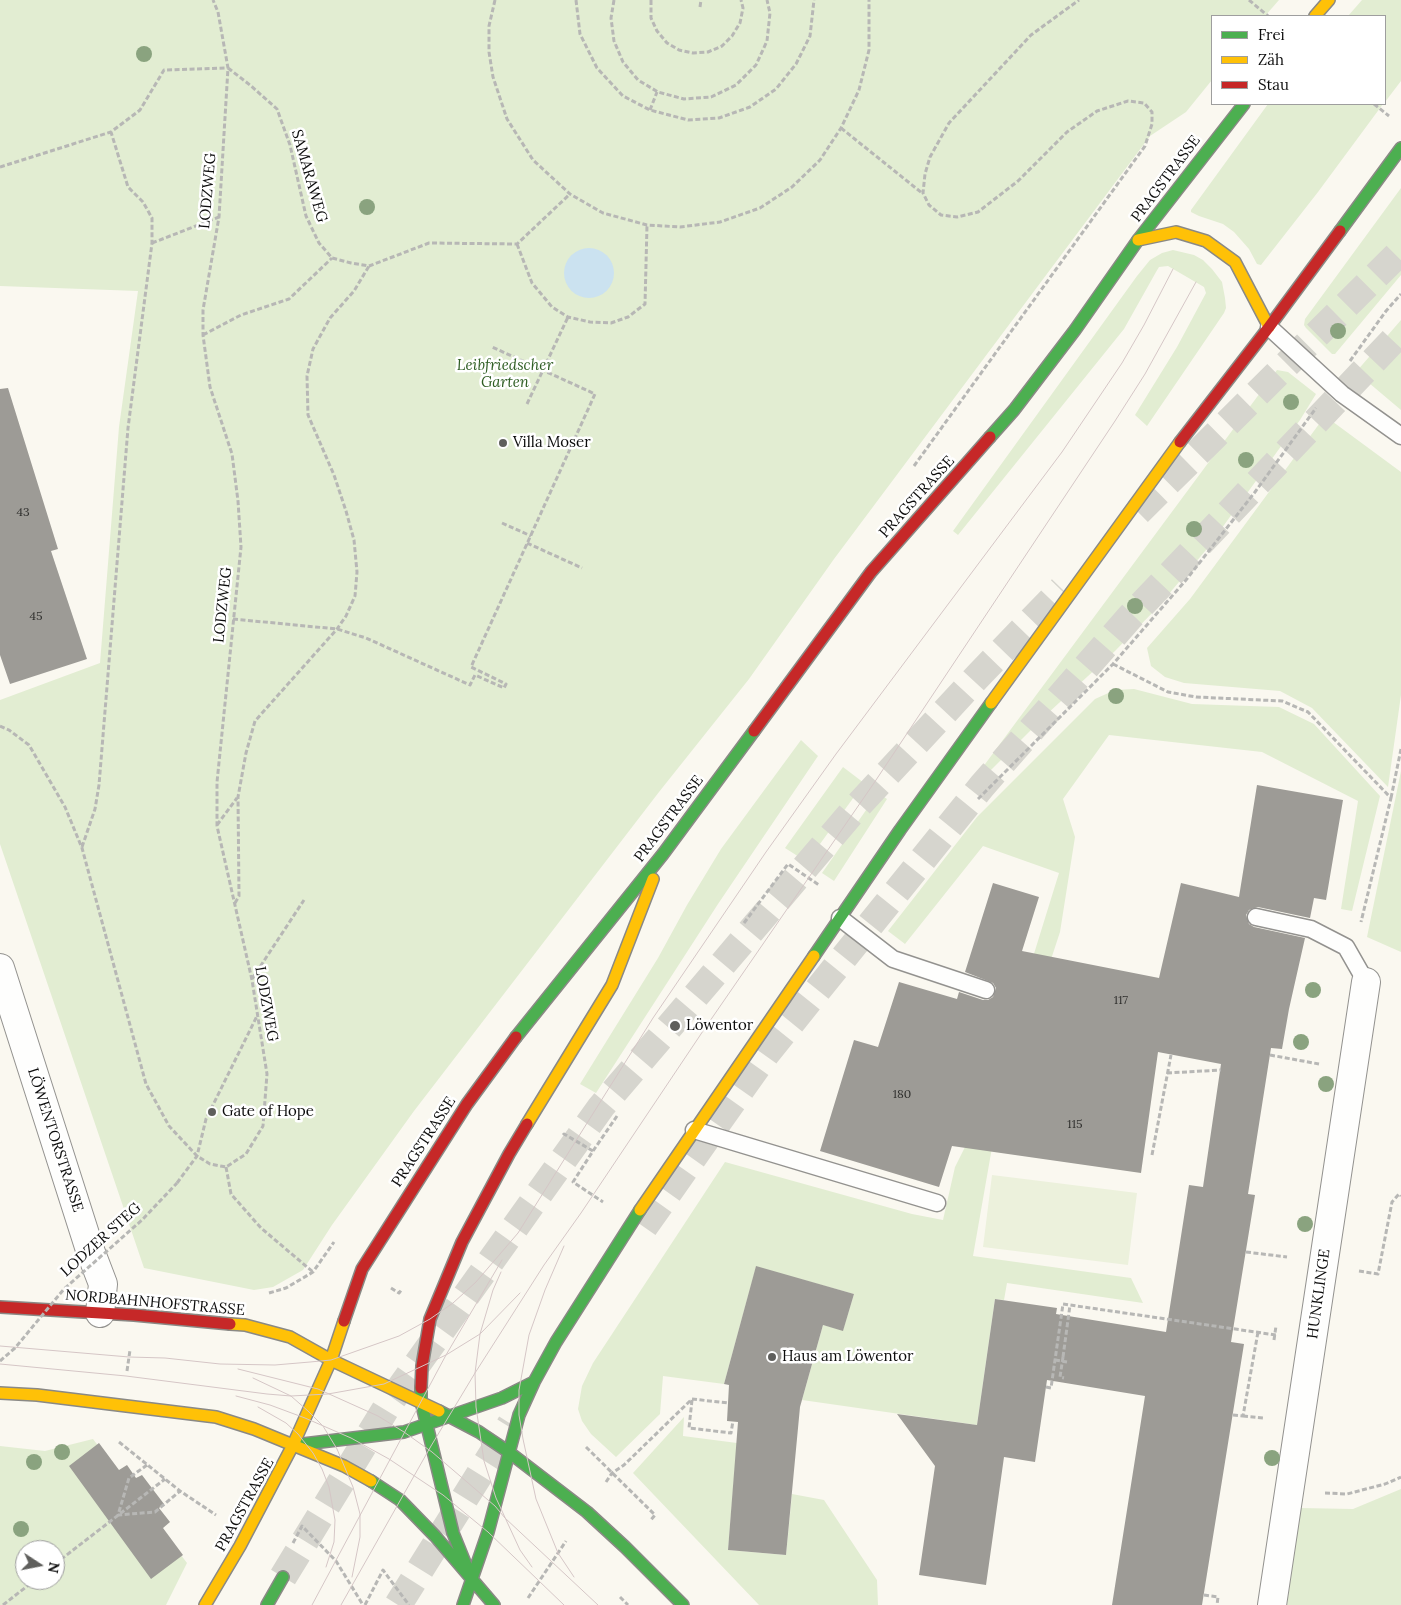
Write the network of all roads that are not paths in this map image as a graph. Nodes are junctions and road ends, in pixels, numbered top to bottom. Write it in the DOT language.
graph roads {
  1 [pos="1329,0"];
  2 [pos="1316,15"];
  3 [pos="1243,105"];
  4 [pos="1401,148"];
  5 [pos="1138,240"];
  6 [pos="1269,327"];
  7 [pos="1401,436"];
  8 [pos="663,854"];
  9 [pos="1256,917"];
  10 [pos="840,918"];
  11 [pos="0,968"];
  12 [pos="1366,982"];
  13 [pos="986,990"];
  14 [pos="694,1130"];
  15 [pos="937,1203"];
  16 [pos="0,1307"];
  17 [pos="100,1313"];
  18 [pos="331,1360"];
  19 [pos="534,1382"];
  20 [pos="0,1393"];
  21 [pos="421,1401"];
  22 [pos="449,1416"];
  23 [pos="426,1424"];
  24 [pos="293,1446"];
  25 [pos="510,1453"];
  26 [pos="283,1577"];
  27 [pos="472,1580"];
  28 [pos="205,1605"];
  29 [pos="267,1605"];
  30 [pos="462,1605"];
  31 [pos="494,1605"];
  32 [pos="683,1605"];
  33 [pos="1272,1605"];
  1 -- 2 [label="main road"];
  3 -- 5 [label="main road, PRAGSTRASSE"];
  4 -- 6 [label="main road"];
  5 -- 6 [label="main road"];
  5 -- 8 [label="main road, PRAGSTRASSE"];
  6 -- 7 [label="lane"];
  6 -- 10 [label="main road"];
  8 -- 18 [label="main road, PRAGSTRASSE"];
  8 -- 21 [label="main road"];
  9 -- 12 [label="lane"];
  10 -- 13 [label="lane"];
  10 -- 14 [label="main road"];
  11 -- 17 [label="street, LÖWENTORSTRASSE"];
  12 -- 33 [label="street, HUNKLINGE"];
  14 -- 15 [label="lane"];
  14 -- 19 [label="main road"];
  16 -- 17 [label="main road, NORDBAHNHOFSTRASSE"];
  17 -- 18 [label="main road, NORDBAHNHOFSTRASSE"];
  18 -- 21 [label="main road, NORDBAHNHOFSTRASSE"];
  18 -- 24 [label="main road, PRAGSTRASSE"];
  19 -- 22 [label="main road"];
  19 -- 25 [label="main road"];
  20 -- 24 [label="main road"];
  21 -- 22 [label="main road, NORDBAHNHOFSTRASSE"];
  21 -- 23 [label="main road"];
  22 -- 23 [label="main road"];
  22 -- 25 [label="main road, NORDBAHNHOFSTRASSE"];
  23 -- 24 [label="main road"];
  23 -- 27 [label="main road"];
  24 -- 27 [label="main road"];
  24 -- 28 [label="main road, PRAGSTRASSE"];
  25 -- 27 [label="main road"];
  25 -- 32 [label="main road"];
  26 -- 29 [label="main road"];
  27 -- 30 [label="main road"];
  27 -- 31 [label="main road"];
}
